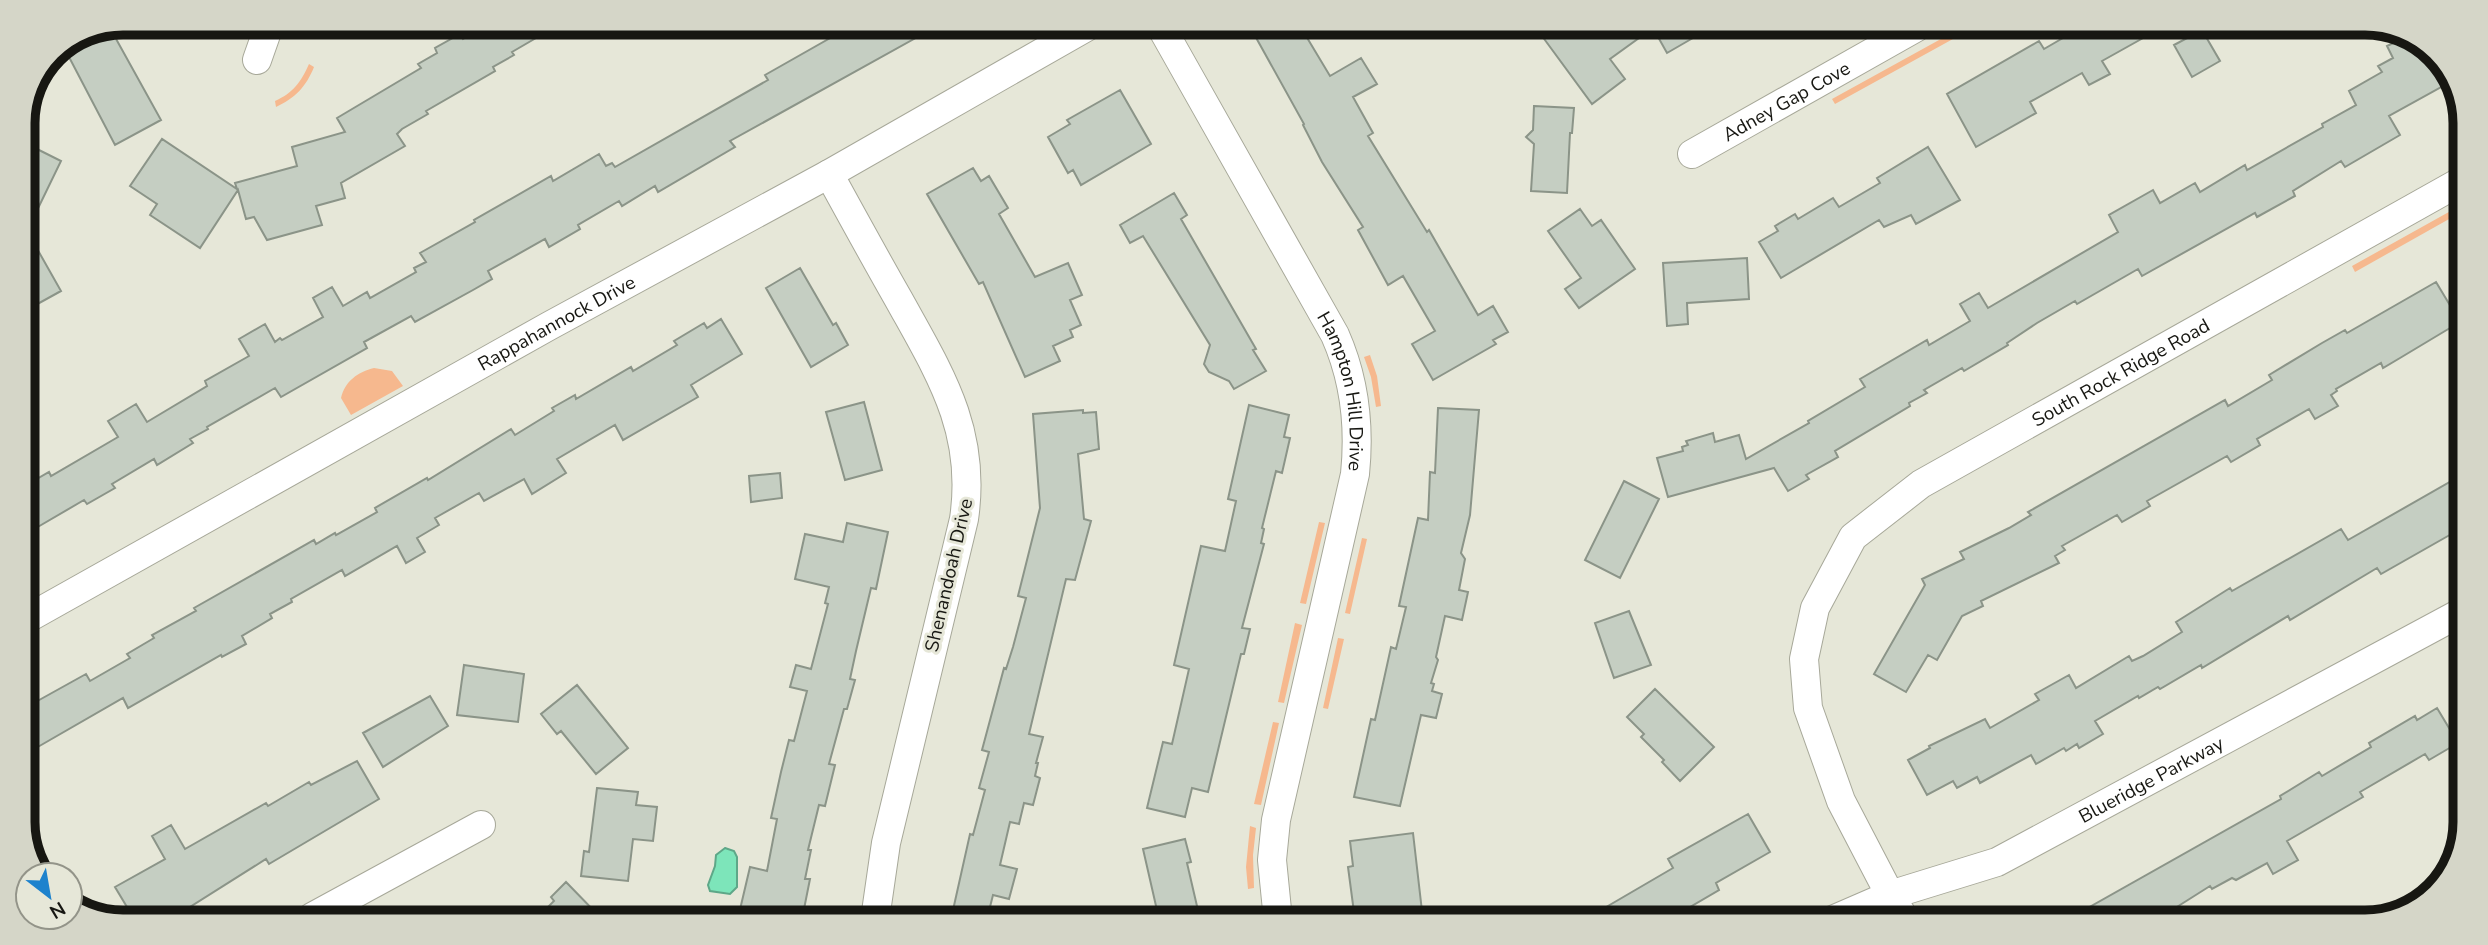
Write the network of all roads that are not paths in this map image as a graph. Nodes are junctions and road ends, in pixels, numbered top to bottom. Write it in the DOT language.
graph roads {
  1 [pos="266,35"];
  2 [pos="1072,35"];
  3 [pos="1166,35"];
  4 [pos="1903,35"];
  5 [pos="257,60"];
  6 [pos="1692,154"];
  7 [pos="828,174"];
  8 [pos="2453,186"];
  9 [pos="35,614"];
  10 [pos="2453,617"];
  11 [pos="481,825"];
  12 [pos="1890,895"];
  13 [pos="325,910"];
  14 [pos="876,910"];
  15 [pos="1277,910"];
  16 [pos="1855,910"];
  17 [pos="1899,910"];
  1 -- 5 [label="street"];
  2 -- 7 [label="street, Rappahannock Drive"];
  3 -- 15 [label="street, Hampton Hill Drive"];
  4 -- 6 [label="street, Adney Gap Cove"];
  7 -- 9 [label="street, Rappahannock Drive"];
  7 -- 14 [label="street, Shenandoah Drive"];
  8 -- 12 [label="street, South Rock Ridge Road"];
  10 -- 12 [label="street, Blueridge Parkway"];
  11 -- 13 [label="street"];
  12 -- 16 [label="street, Blueridge Parkway"];
  12 -- 17 [label="street, South Rock Ridge Road"];
}
